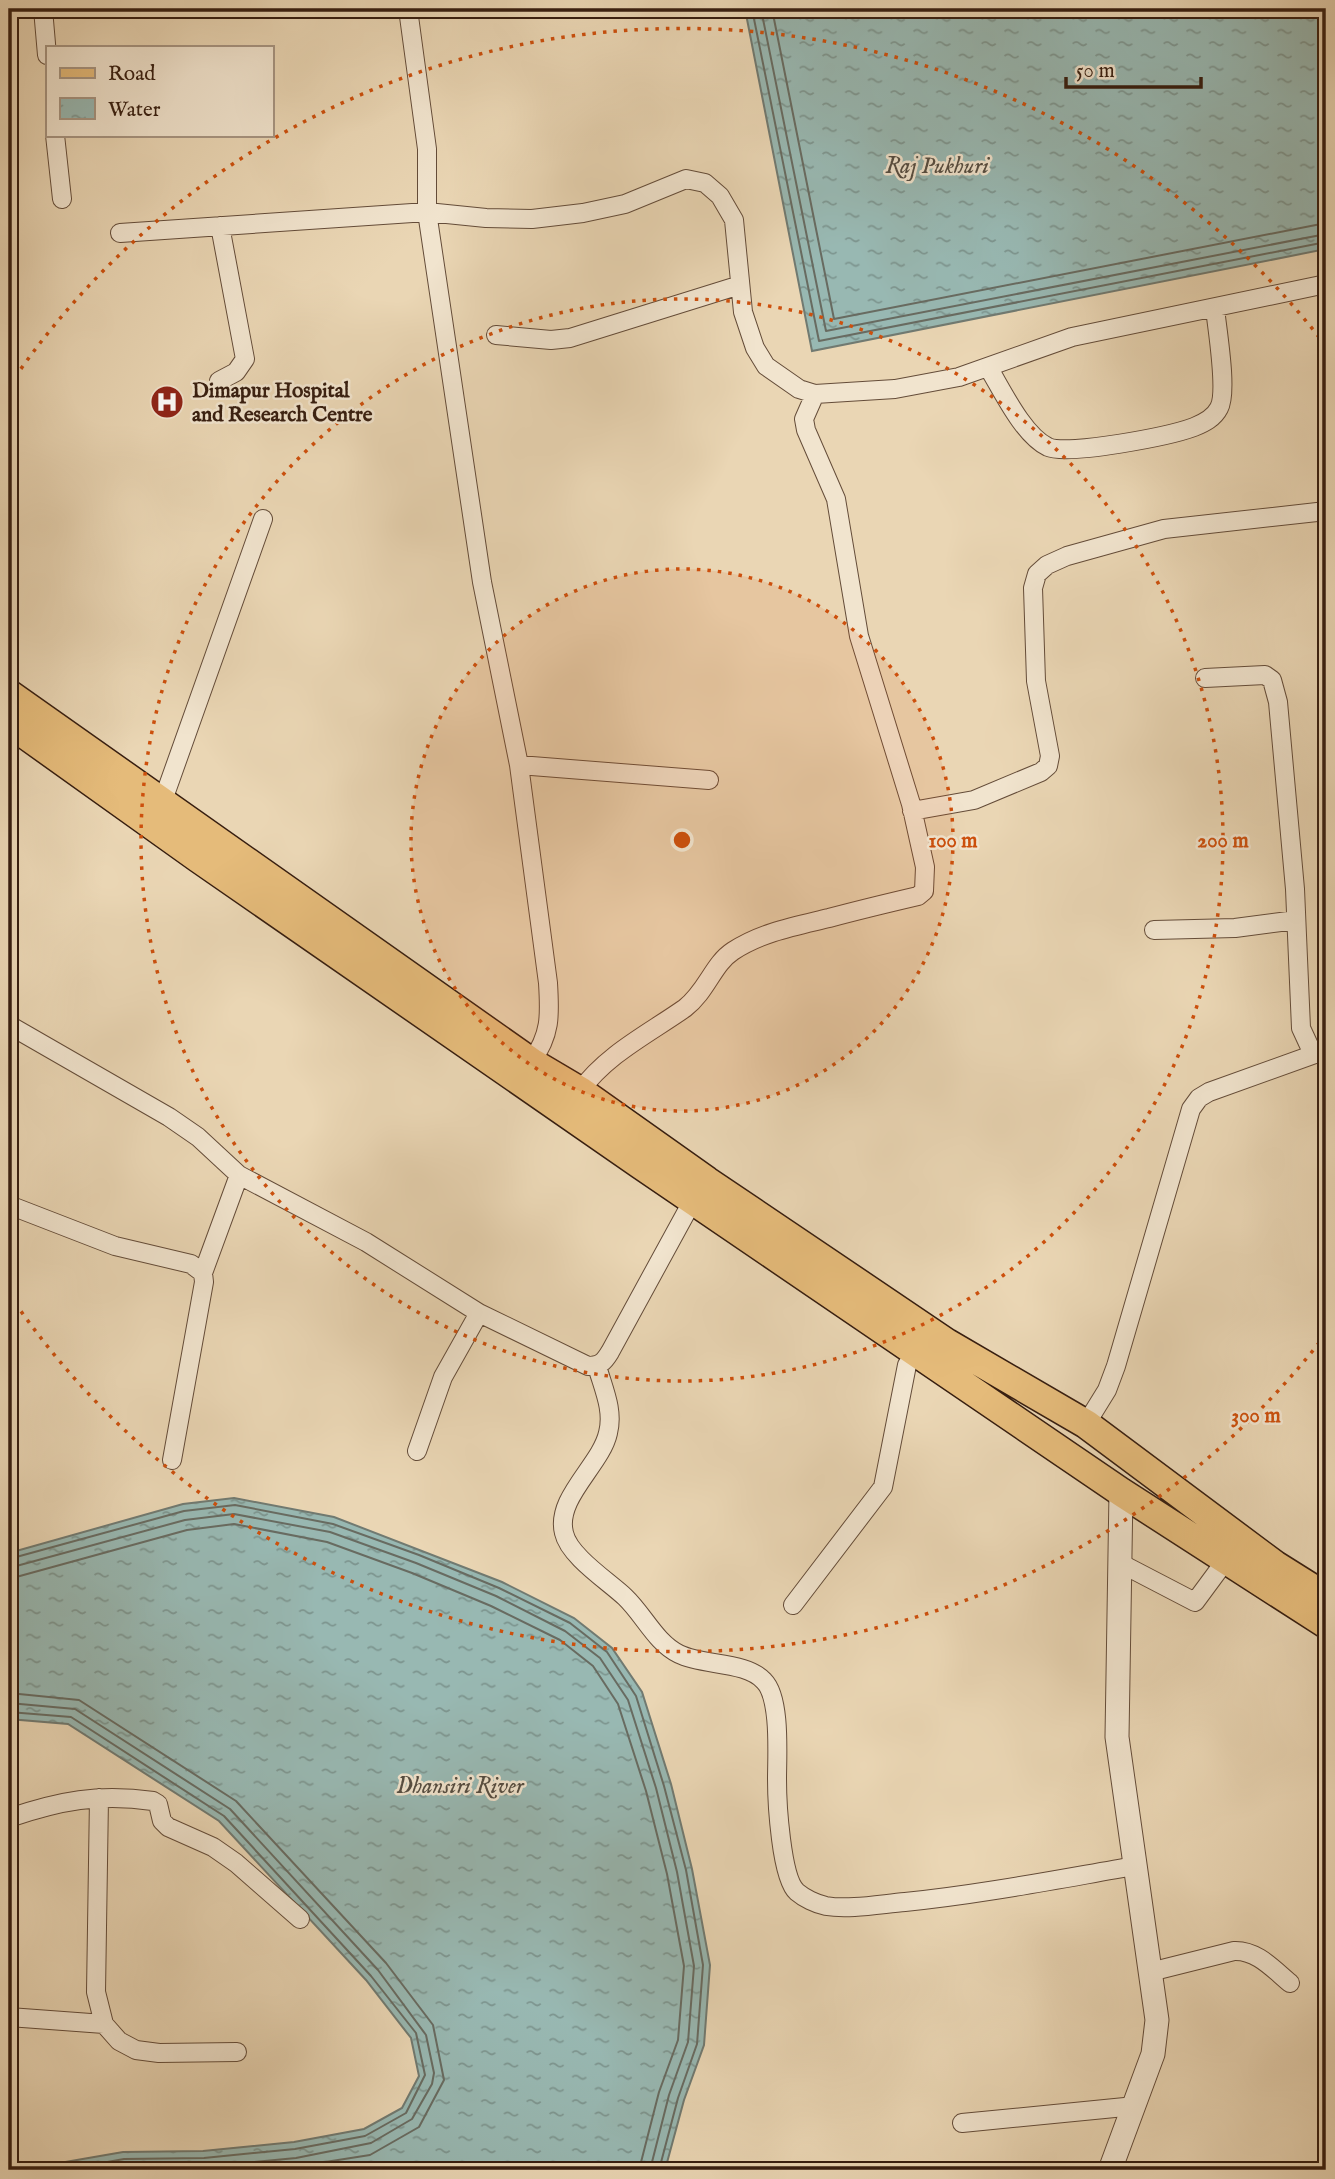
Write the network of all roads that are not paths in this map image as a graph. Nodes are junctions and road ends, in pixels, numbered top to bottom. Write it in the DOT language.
graph roads {
  1 [pos="43,9"];
  2 [pos="408,9"];
  3 [pos="46,46"];
  4 [pos="55,136"];
  5 [pos="62,199"];
  6 [pos="427,212"];
  7 [pos="219,226"];
  8 [pos="120,233"];
  9 [pos="740,285"];
  10 [pos="1326,285"];
  11 [pos="1215,308"];
  12 [pos="496,335"];
  13 [pos="988,367"];
  14 [pos="219,381"];
  15 [pos="815,394"];
  16 [pos="1326,511"];
  17 [pos="263,519"];
  18 [pos="1205,678"];
  19 [pos="9,694"];
  20 [pos="9,723"];
  21 [pos="519,765"];
  22 [pos="709,780"];
  23 [pos="162,803"];
  24 [pos="912,811"];
  25 [pos="1296,920"];
  26 [pos="1154,930"];
  27 [pos="9,1025"];
  28 [pos="1320,1052"];
  29 [pos="531,1062"];
  30 [pos="580,1091"];
  31 [pos="239,1175"];
  32 [pos="693,1200"];
  33 [pos="9,1205"];
  34 [pos="203,1273"];
  35 [pos="479,1313"];
  36 [pos="916,1351"];
  37 [pos="597,1366"];
  38 [pos="1086,1424"];
  39 [pos="417,1451"];
  40 [pos="172,1460"];
  41 [pos="1121,1492"];
  42 [pos="1226,1560"];
  43 [pos="1119,1563"];
  44 [pos="1326,1597"];
  45 [pos="793,1605"];
  46 [pos="1326,1624"];
  47 [pos="99,1798"];
  48 [pos="9,1818"];
  49 [pos="1135,1866"];
  50 [pos="300,1919"];
  51 [pos="1150,1972"];
  52 [pos="1290,1983"];
  53 [pos="9,2017"];
  54 [pos="104,2024"];
  55 [pos="237,2052"];
  56 [pos="1135,2106"];
  57 [pos="962,2123"];
  58 [pos="1110,2170"];
  1 -- 3 [label="street"];
  2 -- 6 [label="street"];
  4 -- 5 [label="street"];
  6 -- 7 [label="street"];
  6 -- 9 [label="street"];
  6 -- 21 [label="street"];
  7 -- 8 [label="street"];
  7 -- 14 [label="street"];
  9 -- 12 [label="street"];
  9 -- 15 [label="street"];
  10 -- 11 [label="street"];
  11 -- 13 [label="street"];
  11 -- 13 [label="street"];
  13 -- 15 [label="street"];
  15 -- 24 [label="street"];
  16 -- 24 [label="street"];
  17 -- 23 [label="street"];
  18 -- 25 [label="street"];
  19 -- 23 [label="main road"];
  20 -- 32 [label="main road"];
  21 -- 22 [label="street"];
  21 -- 29 [label="street"];
  23 -- 29 [label="main road"];
  24 -- 30 [label="street"];
  25 -- 26 [label="street"];
  25 -- 28 [label="street"];
  27 -- 31 [label="street"];
  28 -- 38 [label="street"];
  29 -- 30 [label="main road"];
  30 -- 38 [label="main road"];
  31 -- 34 [label="street"];
  31 -- 35 [label="street"];
  32 -- 36 [label="main road"];
  32 -- 37 [label="street"];
  33 -- 34 [label="street"];
  34 -- 40 [label="street"];
  35 -- 37 [label="street"];
  35 -- 39 [label="street"];
  36 -- 41 [label="main road"];
  36 -- 45 [label="street"];
  37 -- 49 [label="street"];
  38 -- 44 [label="main road"];
  41 -- 42 [label="main road"];
  41 -- 43 [label="street"];
  42 -- 43 [label="street"];
  42 -- 46 [label="main road"];
  43 -- 49 [label="street"];
  47 -- 48 [label="street"];
  47 -- 50 [label="street"];
  47 -- 54 [label="street"];
  49 -- 51 [label="street"];
  51 -- 52 [label="street"];
  51 -- 56 [label="street"];
  53 -- 54 [label="street"];
  54 -- 55 [label="street"];
  56 -- 57 [label="street"];
  56 -- 58 [label="street"];
}
